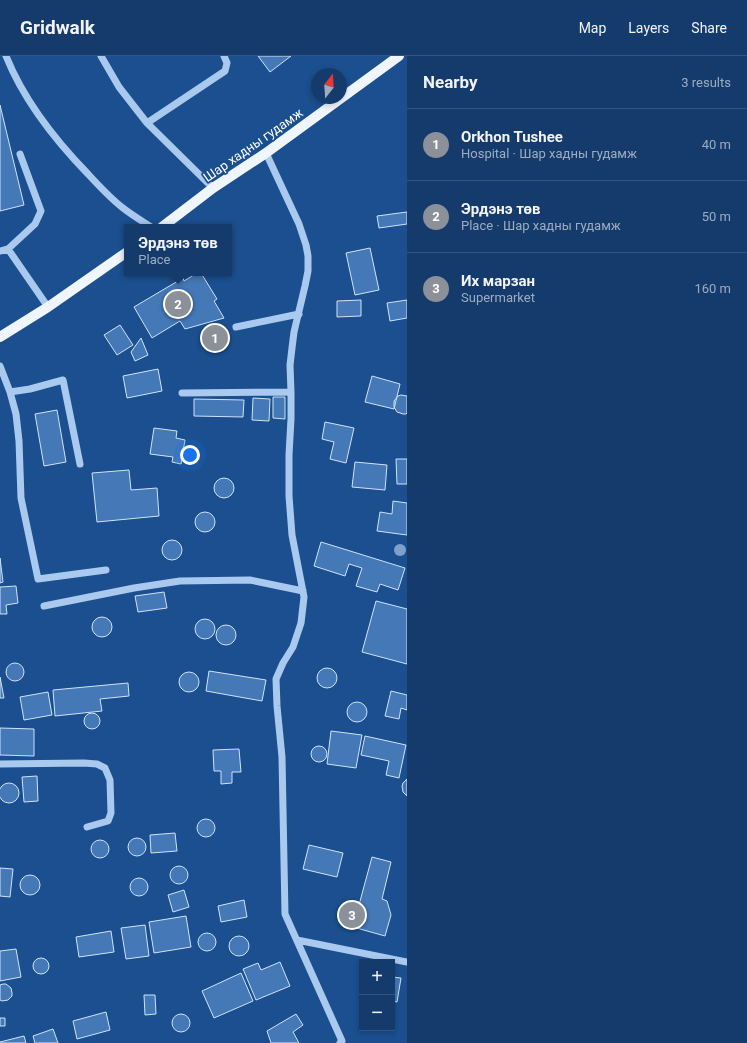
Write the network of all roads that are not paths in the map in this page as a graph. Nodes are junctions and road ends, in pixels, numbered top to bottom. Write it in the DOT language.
graph roads {
  1 [pos="6,56"];
  2 [pos="100,56"];
  3 [pos="224,56"];
  4 [pos="399,56"];
  5 [pos="147,123"];
  6 [pos="266,153"];
  7 [pos="20,154"];
  8 [pos="213,188"];
  9 [pos="147,224"];
  10 [pos="166,224"];
  11 [pos="8,249"];
  12 [pos="0,251"];
  13 [pos="124,254"];
  14 [pos="48,307"];
  15 [pos="299,314"];
  16 [pos="236,326"];
  17 [pos="0,337"];
  18 [pos="0,366"];
  19 [pos="10,392"];
  20 [pos="291,392"];
  21 [pos="182,393"];
  22 [pos="80,464"];
  23 [pos="106,570"];
  24 [pos="303,591"];
  25 [pos="44,606"];
  26 [pos="0,764"];
  27 [pos="87,827"];
  28 [pos="297,940"];
  29 [pos="407,962"];
  30 [pos="340,1043"];
  1 -- 9 [label="street"];
  2 -- 5 [label="street"];
  3 -- 5 [label="street"];
  4 -- 6 [label="main road, Шар хадны гудамж"];
  5 -- 8 [label="street"];
  6 -- 8 [label="main road, Шар хадны гудамж"];
  6 -- 15 [label="street"];
  7 -- 11 [label="street"];
  8 -- 10 [label="main road, Шар хадны гудамж"];
  11 -- 12 [label="street"];
  11 -- 14 [label="street"];
  13 -- 14 [label="main road"];
  14 -- 17 [label="main road"];
  15 -- 16 [label="street"];
  15 -- 20 [label="street"];
  18 -- 19 [label="street"];
  19 -- 22 [label="street"];
  19 -- 23 [label="street"];
  20 -- 21 [label="street"];
  20 -- 24 [label="street"];
  24 -- 25 [label="street"];
  24 -- 28 [label="street"];
  26 -- 27 [label="street"];
  28 -- 29 [label="street"];
  28 -- 30 [label="street"];
}
